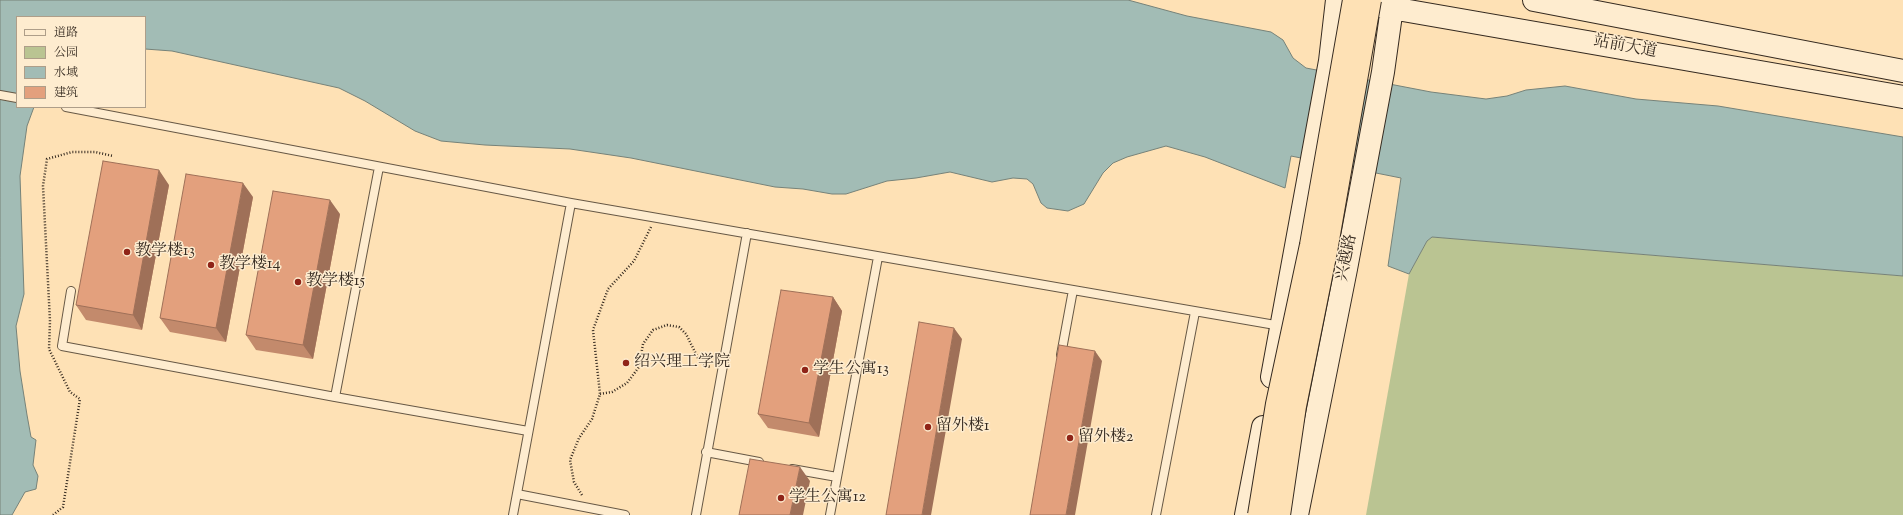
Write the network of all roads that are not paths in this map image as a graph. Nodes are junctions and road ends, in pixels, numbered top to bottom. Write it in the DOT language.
graph roads {
  1 [pos="1337,0"];
  2 [pos="1348,0"];
  3 [pos="1354,0"];
  4 [pos="1370,0"];
  5 [pos="1534,0"];
  6 [pos="1392,4"];
  7 [pos="1903,71"];
  8 [pos="0,95"];
  9 [pos="1903,97"];
  10 [pos="16,98"];
  11 [pos="71,108"];
  12 [pos="379,167"];
  13 [pos="571,203"];
  14 [pos="746,233"];
  15 [pos="878,257"];
  16 [pos="1073,290"];
  17 [pos="72,291"];
  18 [pos="1195,312"];
  19 [pos="1282,326"];
  20 [pos="1060,360"];
  21 [pos="335,397"];
  22 [pos="528,431"];
  23 [pos="706,452"];
  24 [pos="768,464"];
  25 [pos="783,467"];
  26 [pos="837,477"];
  27 [pos="517,494"];
  28 [pos="513,515"];
  29 [pos="625,515"];
  30 [pos="696,515"];
  31 [pos="830,515"];
  32 [pos="1156,515"];
  33 [pos="1246,515"];
  34 [pos="1259,515"];
  35 [pos="1279,515"];
  36 [pos="1298,515"];
  1 -- 19 [label="main road"];
  2 -- 6 [label="main road, 站前大道"];
  3 -- 34 [label="highway, bridge"];
  4 -- 35 [label="highway, bridge"];
  5 -- 7 [label="main road, 站前大道"];
  6 -- 9 [label="main road, 站前大道"];
  6 -- 36 [label="main road, 兴越路"];
  8 -- 10 [label="lane"];
  11 -- 12 [label="lane"];
  12 -- 13 [label="lane"];
  12 -- 21 [label="lane"];
  13 -- 14 [label="lane"];
  13 -- 22 [label="lane"];
  14 -- 15 [label="lane"];
  14 -- 23 [label="lane"];
  15 -- 16 [label="lane"];
  15 -- 26 [label="lane"];
  16 -- 18 [label="lane"];
  16 -- 20 [label="lane"];
  17 -- 21 [label="lane"];
  18 -- 19 [label="lane"];
  18 -- 32 [label="lane"];
  19 -- 33 [label="main road"];
  21 -- 22 [label="lane"];
  22 -- 27 [label="lane"];
  23 -- 24 [label="lane"];
  23 -- 30 [label="lane"];
  25 -- 26 [label="lane"];
  26 -- 31 [label="lane"];
  27 -- 28 [label="lane"];
  27 -- 29 [label="lane"];
}
